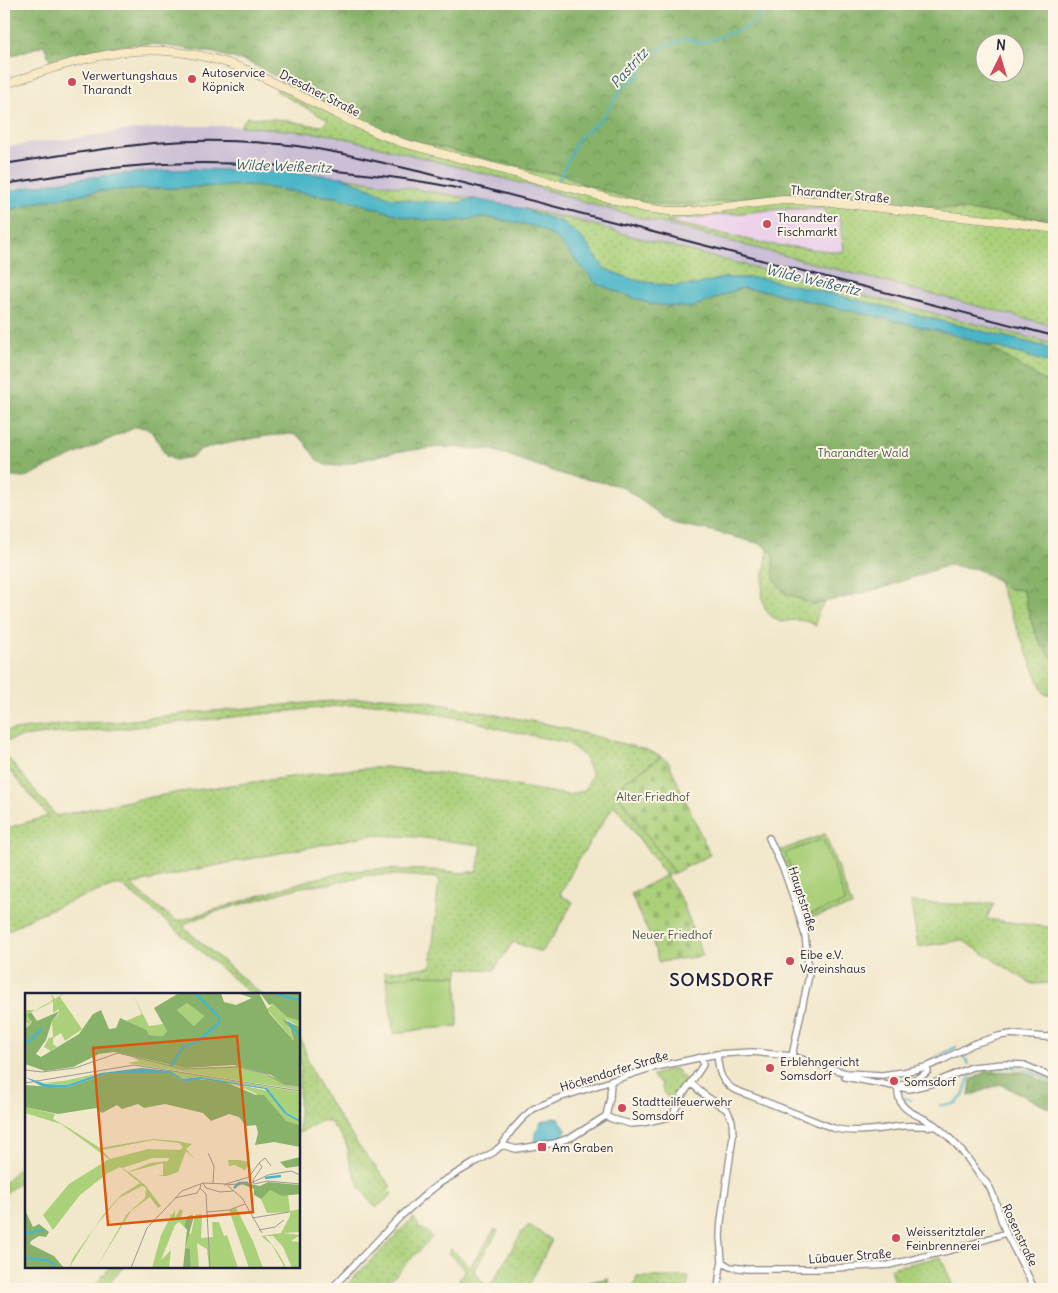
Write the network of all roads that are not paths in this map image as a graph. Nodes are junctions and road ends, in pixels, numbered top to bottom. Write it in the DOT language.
graph roads {
  1 [pos="4,85"];
  2 [pos="567,186"];
  3 [pos="1054,229"];
  4 [pos="769,838"];
  5 [pos="1054,1036"];
  6 [pos="717,1054"];
  7 [pos="792,1056"];
  8 [pos="702,1057"];
  9 [pos="926,1067"];
  10 [pos="845,1077"];
  11 [pos="1054,1078"];
  12 [pos="611,1080"];
  13 [pos="691,1082"];
  14 [pos="898,1088"];
  15 [pos="606,1116"];
  16 [pos="937,1127"];
  17 [pos="502,1145"];
  18 [pos="1006,1233"];
  19 [pos="722,1262"];
  20 [pos="332,1289"];
  21 [pos="718,1289"];
  22 [pos="1034,1289"];
  1 -- 2 [label="main road, Dresdner Straße"];
  2 -- 3 [label="main road, Tharandter Straße"];
  4 -- 7 [label="street, Hauptstraße"];
  5 -- 9 [label="street, Höckendorfer Straße"];
  6 -- 7 [label="street, Höckendorfer Straße"];
  6 -- 8 [label="street, Höckendorfer Straße"];
  6 -- 16 [label="street"];
  7 -- 9 [label="street, Höckendorfer Straße"];
  8 -- 12 [label="street, Höckendorfer Straße"];
  8 -- 13 [label="street"];
  9 -- 14 [label="street"];
  10 -- 14 [label="street"];
  11 -- 14 [label="street"];
  12 -- 15 [label="street"];
  12 -- 17 [label="street, Höckendorfer Straße"];
  13 -- 15 [label="street"];
  13 -- 19 [label="street"];
  14 -- 16 [label="street, Rosenstraße"];
  15 -- 17 [label="street"];
  16 -- 18 [label="street, Rosenstraße"];
  17 -- 20 [label="street, Höckendorfer Straße"];
  18 -- 19 [label="street, Lübauer Straße"];
  18 -- 22 [label="street, Rosenstraße"];
  19 -- 21 [label="street"];
}
